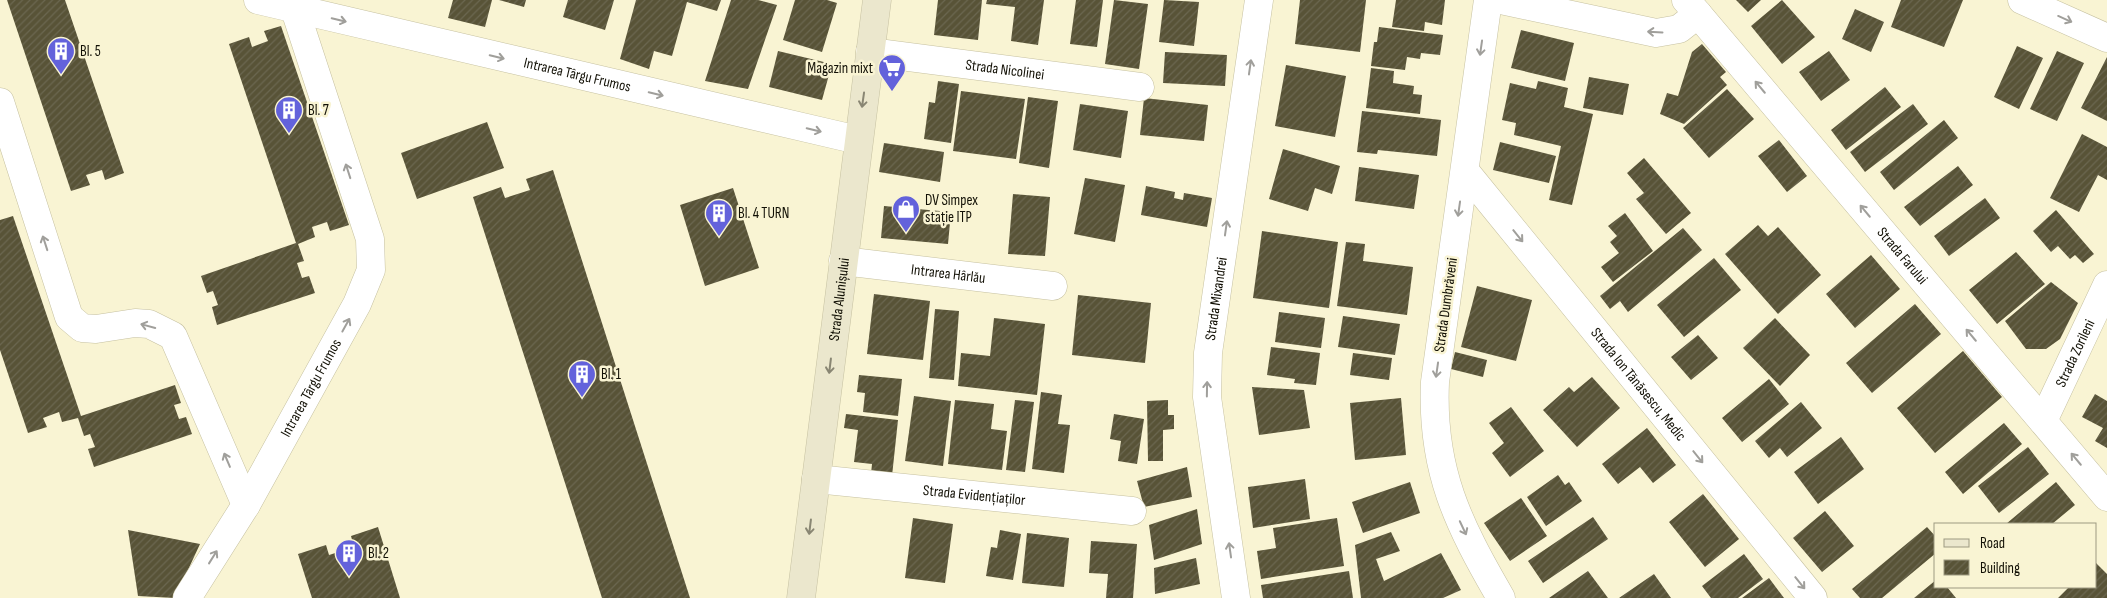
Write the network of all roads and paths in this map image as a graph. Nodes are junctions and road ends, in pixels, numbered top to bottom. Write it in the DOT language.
graph roads {
  1 [pos="258,0"];
  2 [pos="877,0"];
  3 [pos="1260,0"];
  4 [pos="1488,0"];
  5 [pos="1501,0"];
  6 [pos="2022,0"];
  7 [pos="1692,7"];
  8 [pos="295,10"];
  9 [pos="2107,38"];
  10 [pos="870,52"];
  11 [pos="1140,87"];
  12 [pos="0,102"];
  13 [pos="858,140"];
  14 [pos="1465,171"];
  15 [pos="844,261"];
  16 [pos="2107,285"];
  17 [pos="1052,286"];
  18 [pos="2043,421"];
  19 [pos="816,479"];
  20 [pos="2107,497"];
  21 [pos="246,505"];
  22 [pos="1132,511"];
  23 [pos="187,598"];
  24 [pos="801,598"];
  25 [pos="1236,598"];
  26 [pos="1501,598"];
  27 [pos="1813,598"];
  1 -- 8 [label="street, Intrarea Târgu Frumos"];
  2 -- 10 [label="street, Strada Alunișului"];
  25 -- 3 [label="street, Strada Mixandrei, one-way"];
  4 -- 14 [label="street, Strada Dumbrăveni, one-way"];
  7 -- 5 [label="street, Strada Farului, one-way"];
  6 -- 9 [label="street, one-way"];
  18 -- 7 [label="street, Strada Farului, one-way"];
  8 -- 13 [label="street, Intrarea Târgu Frumos, one-way"];
  21 -- 8 [label="street, Intrarea Târgu Frumos, one-way"];
  10 -- 11 [label="street, Strada Nicolinei"];
  10 -- 13 [label="street, Strada Alunișului, one-way"];
  21 -- 12 [label="street, one-way"];
  13 -- 15 [label="street, Strada Alunișului"];
  14 -- 26 [label="street, Strada Dumbrăveni, one-way"];
  14 -- 27 [label="street, Strada Ion Tănăsescu, Medic, one-way"];
  15 -- 17 [label="street, Intrarea Hârlău"];
  15 -- 19 [label="street, Strada Alunișului, one-way"];
  16 -- 18 [label="street, Strada Zorileni"];
  20 -- 18 [label="street, Strada Farului, one-way"];
  19 -- 22 [label="street, Strada Evidențiaților"];
  19 -- 24 [label="street, Strada Alunișului, one-way"];
  23 -- 21 [label="street, Intrarea Târgu Frumos, one-way"];
}
